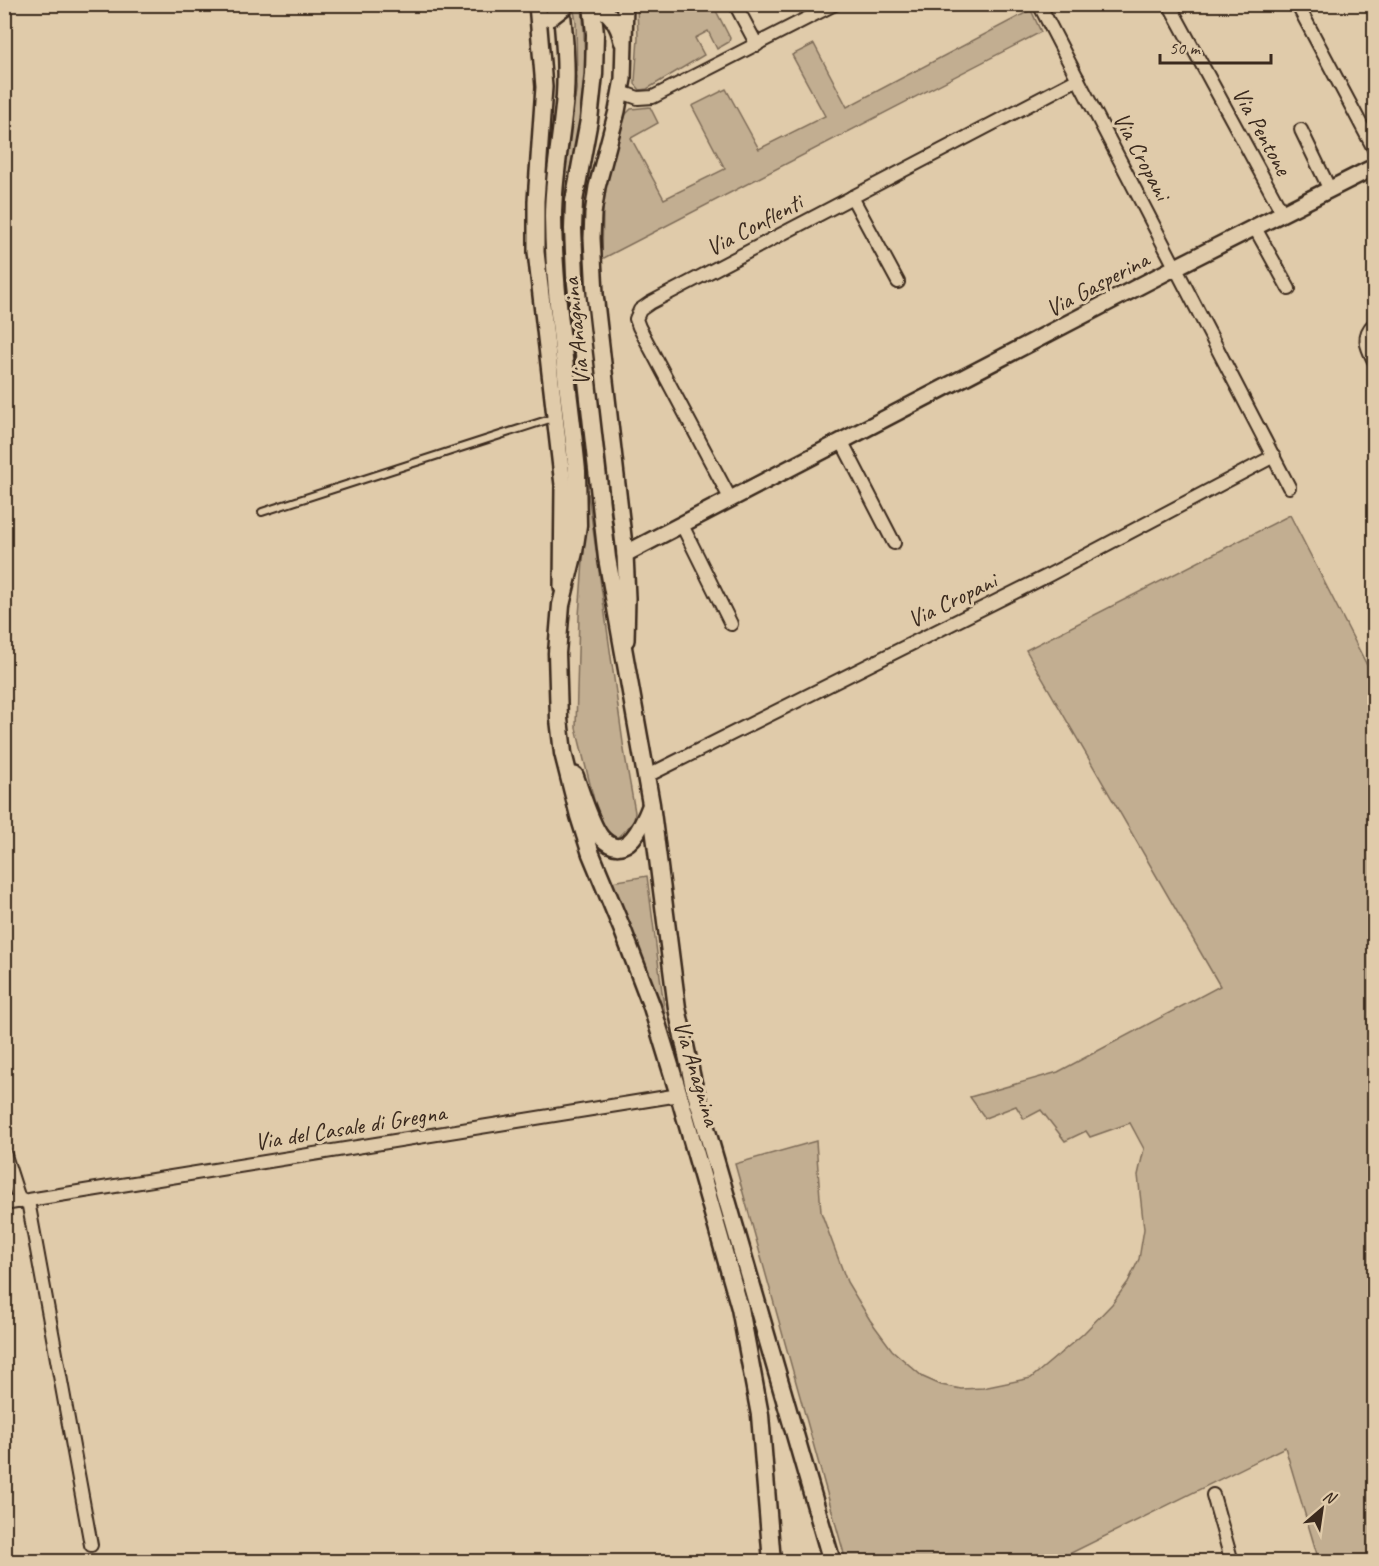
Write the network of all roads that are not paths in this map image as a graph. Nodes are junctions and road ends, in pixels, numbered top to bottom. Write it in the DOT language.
graph roads {
  1 [pos="537,4"];
  2 [pos="561,4"];
  3 [pos="568,4"];
  4 [pos="593,4"];
  5 [pos="625,4"];
  6 [pos="735,4"];
  7 [pos="835,4"];
  8 [pos="1039,4"];
  9 [pos="1169,4"];
  10 [pos="1297,4"];
  11 [pos="540,35"];
  12 [pos="757,45"];
  13 [pos="624,52"];
  14 [pos="1078,79"];
  15 [pos="621,92"];
  16 [pos="1301,130"];
  17 [pos="1374,149"];
  18 [pos="1373,170"];
  19 [pos="1330,190"];
  20 [pos="852,197"];
  21 [pos="1283,214"];
  22 [pos="1255,228"];
  23 [pos="1176,267"];
  24 [pos="898,282"];
  25 [pos="1289,289"];
  26 [pos="1374,324"];
  27 [pos="1374,361"];
  28 [pos="554,418"];
  29 [pos="842,442"];
  30 [pos="1274,456"];
  31 [pos="1289,487"];
  32 [pos="731,500"];
  33 [pos="262,512"];
  34 [pos="682,525"];
  35 [pos="894,543"];
  36 [pos="625,554"];
  37 [pos="561,605"];
  38 [pos="731,624"];
  39 [pos="625,658"];
  40 [pos="561,742"];
  41 [pos="647,776"];
  42 [pos="651,804"];
  43 [pos="679,1095"];
  44 [pos="4,1152"];
  45 [pos="24,1201"];
  46 [pos="4,1204"];
  47 [pos="1213,1495"];
  48 [pos="91,1545"];
  49 [pos="772,1562"];
  50 [pos="832,1562"];
  51 [pos="1232,1562"];
  1 -- 11 [label="street, Via Anagnina"];
  2 -- 37 [label="main road, Via Anagnina"];
  3 -- 11 [label="street, bridge"];
  4 -- 13 [label="street"];
  4 -- 39 [label="main road, Via Anagnina"];
  5 -- 13 [label="street, Via Anagnina"];
  6 -- 12 [label="street"];
  7 -- 12 [label="street"];
  8 -- 14 [label="street, Via Cropani"];
  9 -- 21 [label="street, Via Pentone"];
  10 -- 17 [label="street"];
  11 -- 28 [label="street, Via Anagnina"];
  12 -- 15 [label="street"];
  13 -- 15 [label="street, Via Anagnina"];
  14 -- 20 [label="street, Via Conflenti"];
  14 -- 23 [label="street, Via Cropani"];
  15 -- 36 [label="street, Via Anagnina"];
  16 -- 19 [label="street"];
  18 -- 19 [label="street, Via Gasperina"];
  19 -- 21 [label="street, Via Gasperina"];
  20 -- 24 [label="street"];
  20 -- 32 [label="street, Via Conflenti"];
  21 -- 22 [label="street, Via Gasperina"];
  22 -- 23 [label="street, Via Gasperina"];
  22 -- 25 [label="street"];
  23 -- 29 [label="street, Via Gasperina"];
  23 -- 30 [label="street, Via Cropani"];
  26 -- 27 [label="street"];
  28 -- 33 [label="lane"];
  28 -- 37 [label="street, Via Anagnina"];
  29 -- 32 [label="street, Via Gasperina"];
  29 -- 35 [label="street"];
  30 -- 31 [label="street, Via Cropani"];
  30 -- 41 [label="street, Via Cropani"];
  32 -- 34 [label="street, Via Gasperina"];
  34 -- 36 [label="street, Via Gasperina"];
  34 -- 38 [label="street"];
  36 -- 39 [label="street, Via Anagnina"];
  37 -- 40 [label="main road, Via Anagnina"];
  39 -- 41 [label="main road, Via Anagnina"];
  40 -- 42 [label="street"];
  40 -- 43 [label="main road, Via Anagnina"];
  41 -- 42 [label="main road, Via Anagnina"];
  42 -- 50 [label="main road, Via Anagnina"];
  43 -- 45 [label="street, Via del Casale di Gregna"];
  43 -- 49 [label="main road, Via Anagnina"];
  44 -- 45 [label="street"];
  45 -- 46 [label="street, Via del Casale di Gregna"];
  45 -- 48 [label="street"];
  47 -- 51 [label="street"];
}
